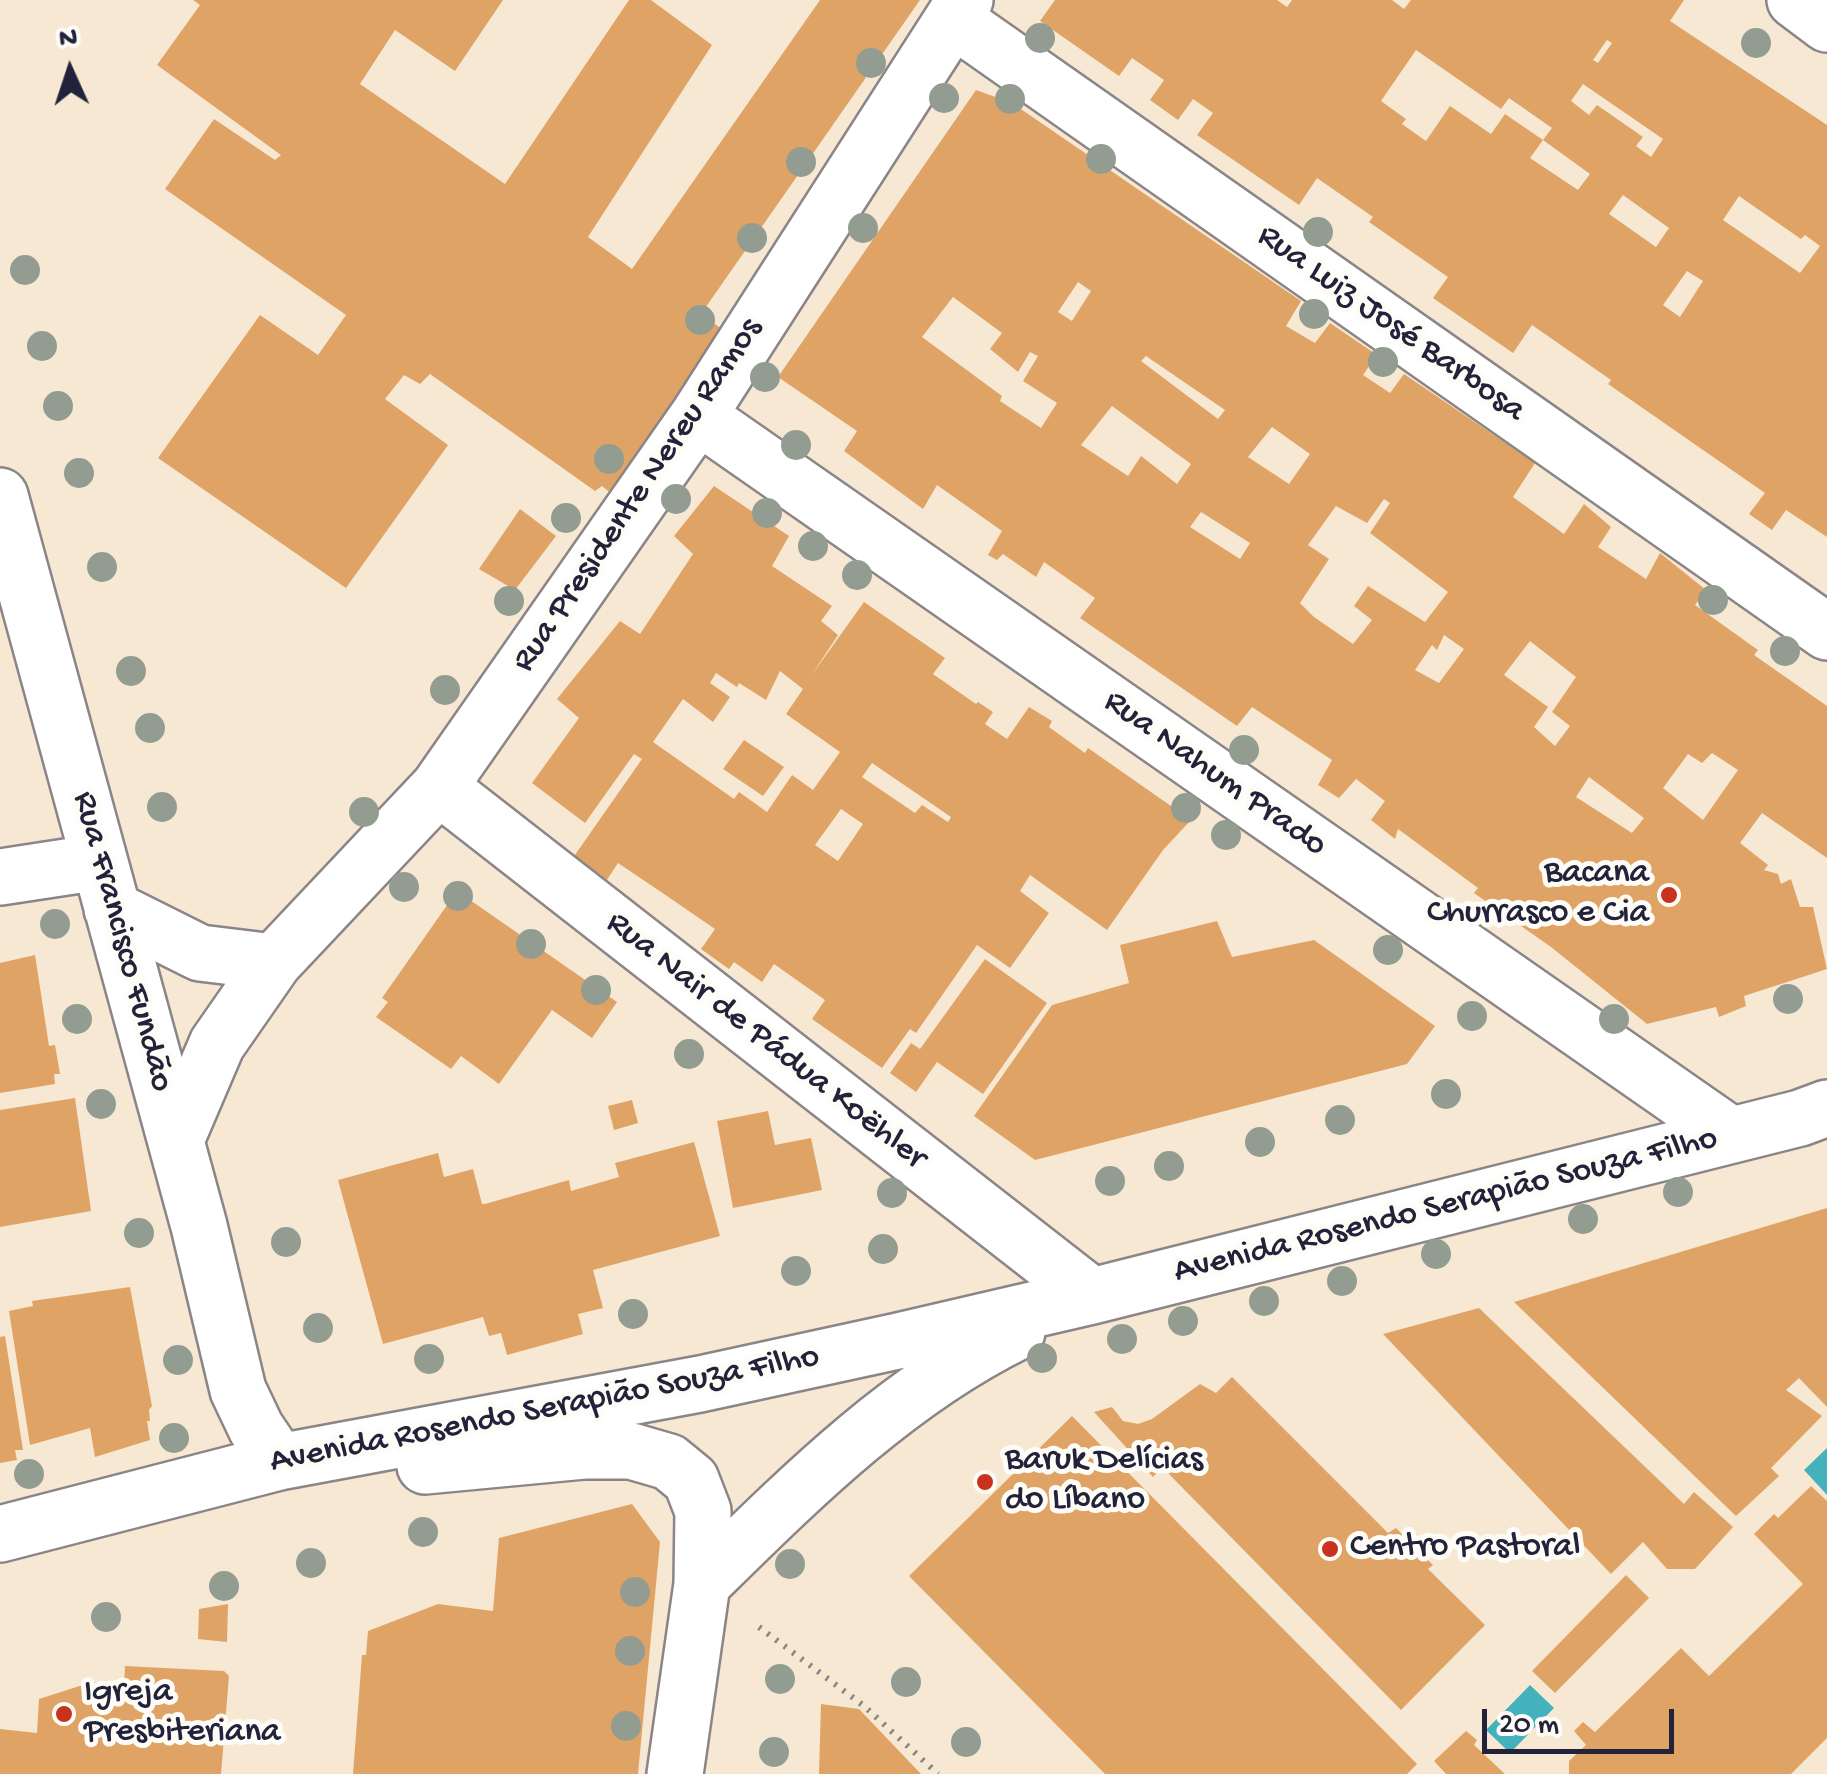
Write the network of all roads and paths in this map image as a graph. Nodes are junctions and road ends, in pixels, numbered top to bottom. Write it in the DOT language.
graph roads {
  1 [pos="1795,0"];
  2 [pos="959,10"];
  3 [pos="1827,24"];
  4 [pos="698,416"];
  5 [pos="0,496"];
  6 [pos="1827,632"];
  7 [pos="439,788"];
  8 [pos="0,877"];
  9 [pos="106,885"];
  10 [pos="274,962"];
  11 [pos="1818,1113"];
  12 [pos="1731,1135"];
  13 [pos="176,1140"];
  14 [pos="1092,1296"];
  15 [pos="238,1390"];
  16 [pos="279,1462"];
  17 [pos="205,1478"];
  18 [pos="0,1534"];
  19 [pos="702,1584"];
  20 [pos="675,1774"];
  21 [pos="938,1774"];
  1 -- 3 [label="street"];
  2 -- 4 [label="street, Rua Presidente Nereu Ramos"];
  2 -- 6 [label="street, Rua Luiz José Barbosa"];
  4 -- 7 [label="street, Rua Presidente Nereu Ramos"];
  4 -- 12 [label="street, Rua Nahum Prado"];
  5 -- 9 [label="street, Rua Francisco Fundão"];
  7 -- 10 [label="street, Rua Presidente Nereu Ramos"];
  7 -- 14 [label="street, Rua Nair de Pádua Koëhler"];
  8 -- 9 [label="street"];
  9 -- 10 [label="street"];
  9 -- 13 [label="street, Rua Francisco Fundão"];
  10 -- 13 [label="street, Rua Presidente Nereu Ramos"];
  11 -- 12 [label="street, Avenida Rosendo Serapião Souza Filho"];
  12 -- 14 [label="street, Avenida Rosendo Serapião Souza Filho"];
  13 -- 15 [label="street, Rua Francisco Fundão"];
  14 -- 16 [label="street, Avenida Rosendo Serapião Souza Filho"];
  14 -- 19 [label="street, Avenida Rosendo Serapião Souza Filho"];
  15 -- 16 [label="street, Rua Francisco Fundão"];
  15 -- 17 [label="street, Rua Francisco Fundão"];
  16 -- 17 [label="street, Avenida Rosendo Serapião Souza Filho"];
  16 -- 19 [label="street"];
  17 -- 18 [label="street, Avenida Rosendo Serapião Souza Filho"];
  19 -- 20 [label="street"];
  19 -- 21 [label="path"];
}
